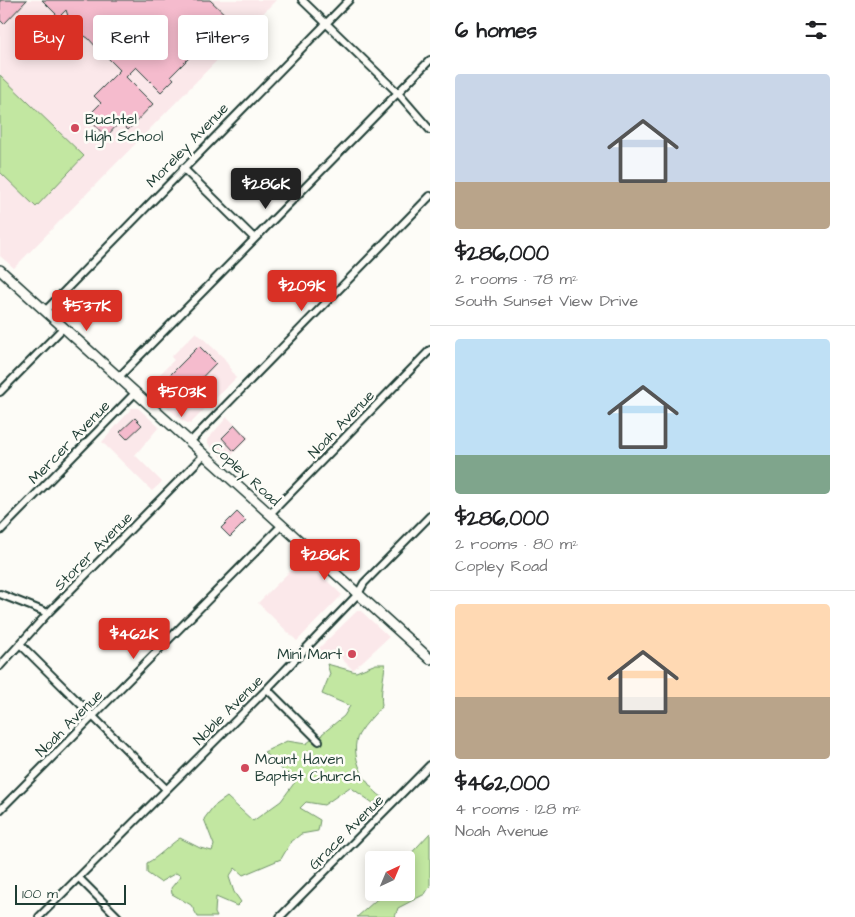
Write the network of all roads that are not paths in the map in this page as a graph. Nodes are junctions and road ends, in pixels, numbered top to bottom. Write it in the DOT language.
graph roads {
  1 [pos="302,0"];
  2 [pos="348,0"];
  3 [pos="326,23"];
  4 [pos="430,60"];
  5 [pos="398,93"];
  6 [pos="430,130"];
  7 [pos="183,168"];
  8 [pos="430,196"];
  9 [pos="254,238"];
  10 [pos="0,270"];
  11 [pos="46,310"];
  12 [pos="64,327"];
  13 [pos="430,350"];
  14 [pos="119,377"];
  15 [pos="0,392"];
  16 [pos="135,392"];
  17 [pos="190,442"];
  18 [pos="204,455"];
  19 [pos="270,514"];
  20 [pos="430,516"];
  21 [pos="282,526"];
  22 [pos="0,531"];
  23 [pos="0,594"];
  24 [pos="358,594"];
  25 [pos="48,613"];
  26 [pos="21,645"];
  27 [pos="430,660"];
  28 [pos="0,666"];
  29 [pos="267,689"];
  30 [pos="93,716"];
  31 [pos="319,741"];
  32 [pos="430,765"];
  33 [pos="166,789"];
  34 [pos="0,810"];
  35 [pos="79,878"];
  36 [pos="39,917"];
  37 [pos="118,917"];
  38 [pos="280,917"];
  1 -- 3 [label="street"];
  2 -- 3 [label="street, Moreley Avenue"];
  3 -- 5 [label="street"];
  3 -- 7 [label="street, Moreley Avenue"];
  4 -- 5 [label="street"];
  5 -- 6 [label="street"];
  5 -- 9 [label="street"];
  7 -- 9 [label="street"];
  7 -- 11 [label="street, Moreley Avenue"];
  8 -- 17 [label="street"];
  9 -- 14 [label="street"];
  10 -- 11 [label="main road, Copley Road"];
  11 -- 12 [label="main road, Copley Road"];
  12 -- 14 [label="main road, Copley Road"];
  12 -- 15 [label="street"];
  13 -- 19 [label="street, Noah Avenue"];
  14 -- 16 [label="main road, Copley Road"];
  16 -- 17 [label="main road, Copley Road"];
  16 -- 22 [label="street, Mercer Avenue"];
  17 -- 18 [label="main road, Copley Road"];
  18 -- 19 [label="main road, Copley Road"];
  18 -- 25 [label="street, Storer Avenue"];
  19 -- 21 [label="main road, Copley Road"];
  20 -- 24 [label="street, Noble Avenue"];
  21 -- 24 [label="main road, Copley Road"];
  21 -- 30 [label="street, Noah Avenue"];
  23 -- 25 [label="street"];
  24 -- 27 [label="main road, Copley Road"];
  24 -- 29 [label="street, Noble Avenue"];
  25 -- 26 [label="street, Storer Avenue"];
  26 -- 28 [label="street, Storer Avenue"];
  26 -- 30 [label="street"];
  29 -- 31 [label="street"];
  29 -- 33 [label="street, Noble Avenue"];
  30 -- 33 [label="street"];
  30 -- 34 [label="street, Noah Avenue"];
  32 -- 38 [label="street, Grace Avenue"];
  33 -- 35 [label="street, Noble Avenue"];
  35 -- 36 [label="street, Noble Avenue"];
  35 -- 37 [label="street"];
}
